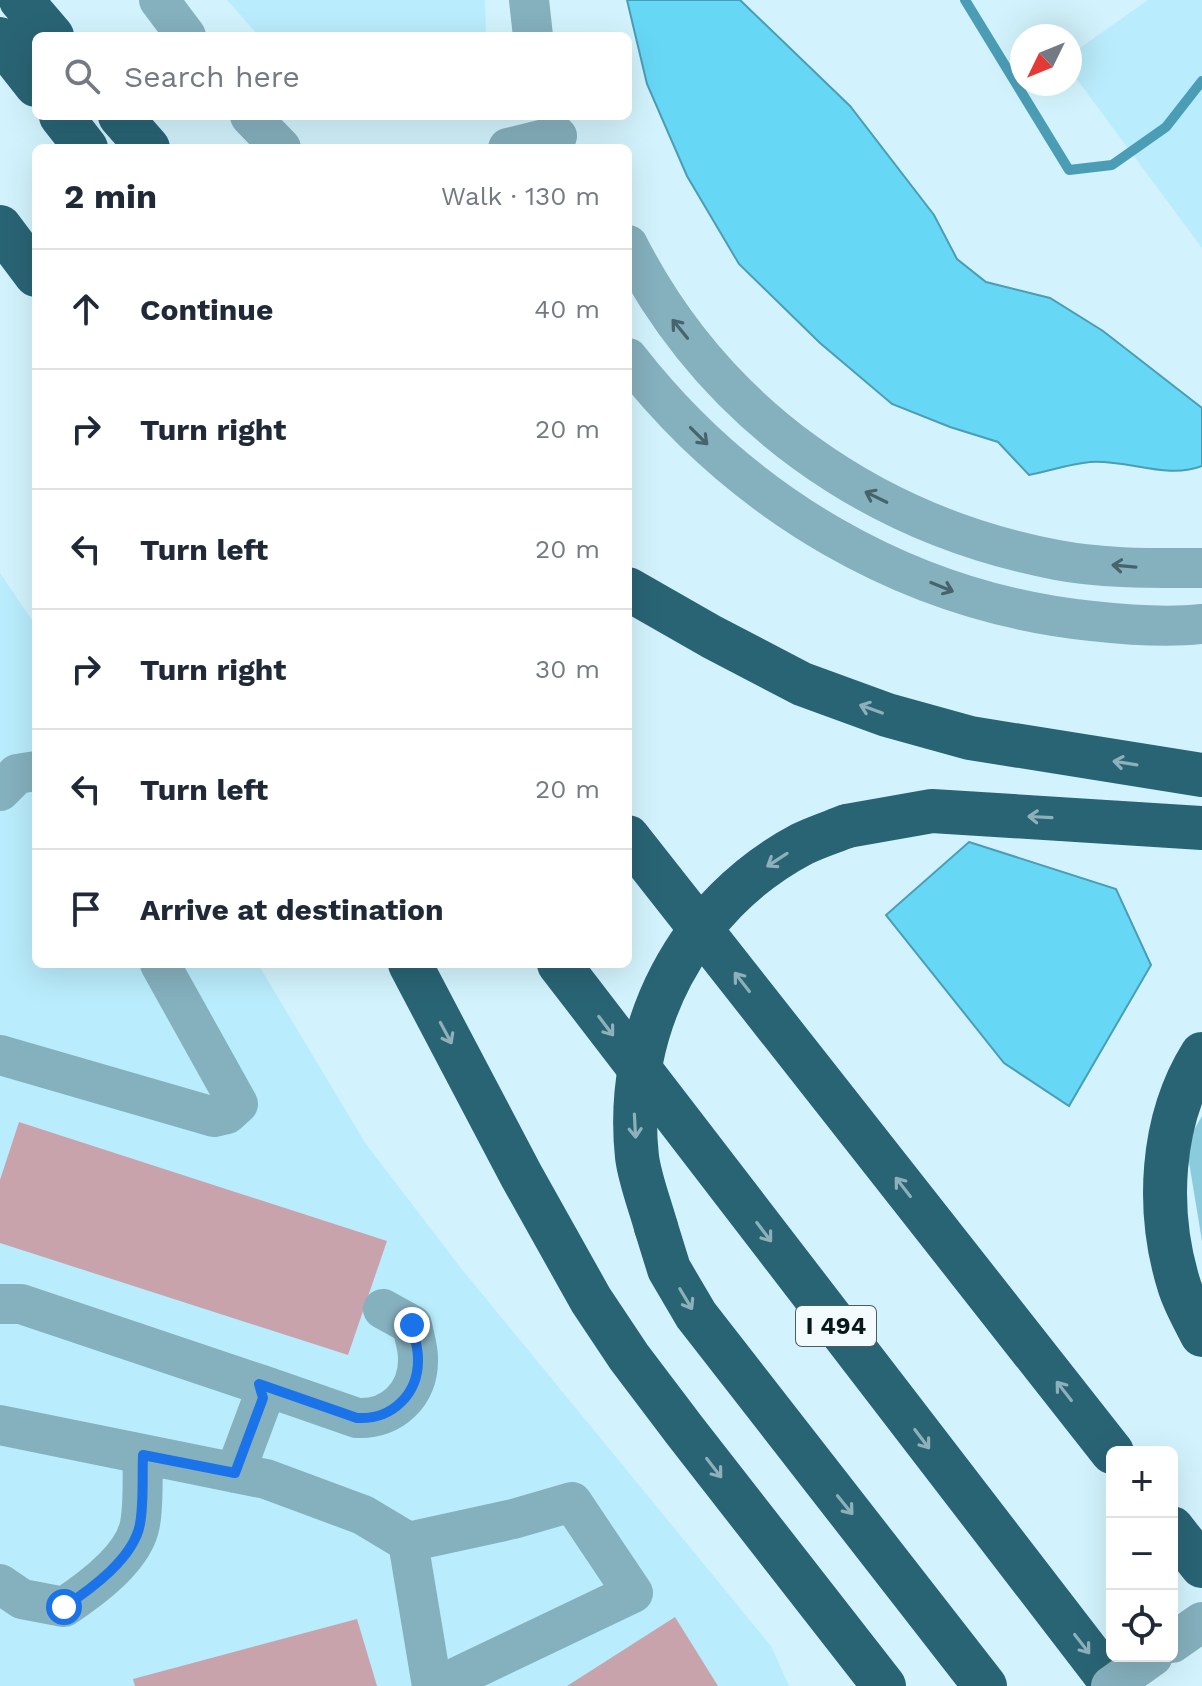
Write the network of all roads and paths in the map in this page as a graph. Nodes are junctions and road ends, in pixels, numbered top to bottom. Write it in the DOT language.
graph roads {
  1 [pos="21,0"];
  2 [pos="159,0"];
  3 [pos="529,0"];
  4 [pos="49,32"];
  5 [pos="183,32"];
  6 [pos="533,32"];
  7 [pos="0,39"];
  8 [pos="32,80"];
  9 [pos="64,120"];
  10 [pos="124,120"];
  11 [pos="254,120"];
  12 [pos="558,137"];
  13 [pos="83,144"];
  14 [pos="144,144"];
  15 [pos="277,144"];
  16 [pos="526,144"];
  17 [pos="0,227"];
  18 [pos="632,252"];
  19 [pos="32,270"];
  20 [pos="632,363"];
  21 [pos="1202,568"];
  22 [pos="632,591"];
  23 [pos="1202,624"];
  24 [pos="32,772"];
  25 [pos="1202,775"];
  26 [pos="0,791"];
  27 [pos="1202,828"];
  28 [pos="632,842"];
  29 [pos="162,968"];
  30 [pos="412,968"];
  31 [pos="562,968"];
  32 [pos="1202,1054"];
  33 [pos="0,1055"];
  34 [pos="0,1304"];
  35 [pos="383,1309"];
  36 [pos="1202,1335"];
  37 [pos="259,1384"];
  38 [pos="0,1425"];
  39 [pos="1107,1446"];
  40 [pos="143,1455"];
  41 [pos="235,1473"];
  42 [pos="1178,1536"];
  43 [pos="408,1542"];
  44 [pos="1202,1566"];
  45 [pos="0,1584"];
  46 [pos="1202,1622"];
  47 [pos="1178,1639"];
  48 [pos="1145,1662"];
  49 [pos="435,1686"];
  50 [pos="884,1686"];
  51 [pos="985,1686"];
  52 [pos="1112,1686"];
  1 -- 4 [label="highway"];
  2 -- 5 [label="street"];
  3 -- 6 [label="street"];
  7 -- 8 [label="highway"];
  9 -- 13 [label="highway"];
  10 -- 14 [label="highway"];
  11 -- 15 [label="street"];
  12 -- 16 [label="street"];
  17 -- 19 [label="highway"];
  21 -- 18 [label="street, one-way"];
  20 -- 23 [label="street, one-way"];
  25 -- 22 [label="highway, one-way"];
  24 -- 26 [label="street"];
  27 -- 51 [label="highway, one-way, bridge"];
  39 -- 28 [label="highway, one-way"];
  29 -- 33 [label="street"];
  30 -- 50 [label="highway, one-way"];
  31 -- 52 [label="highway, I 494, one-way"];
  32 -- 36 [label="highway"];
  34 -- 37 [label="street"];
  35 -- 37 [label="street"];
  37 -- 41 [label="street"];
  38 -- 40 [label="street"];
  40 -- 41 [label="street"];
  40 -- 45 [label="street"];
  41 -- 43 [label="street"];
  42 -- 44 [label="highway"];
  43 -- 49 [label="street"];
  43 -- 49 [label="street"];
  46 -- 47 [label="street"];
  48 -- 52 [label="street, bridge"];
}
